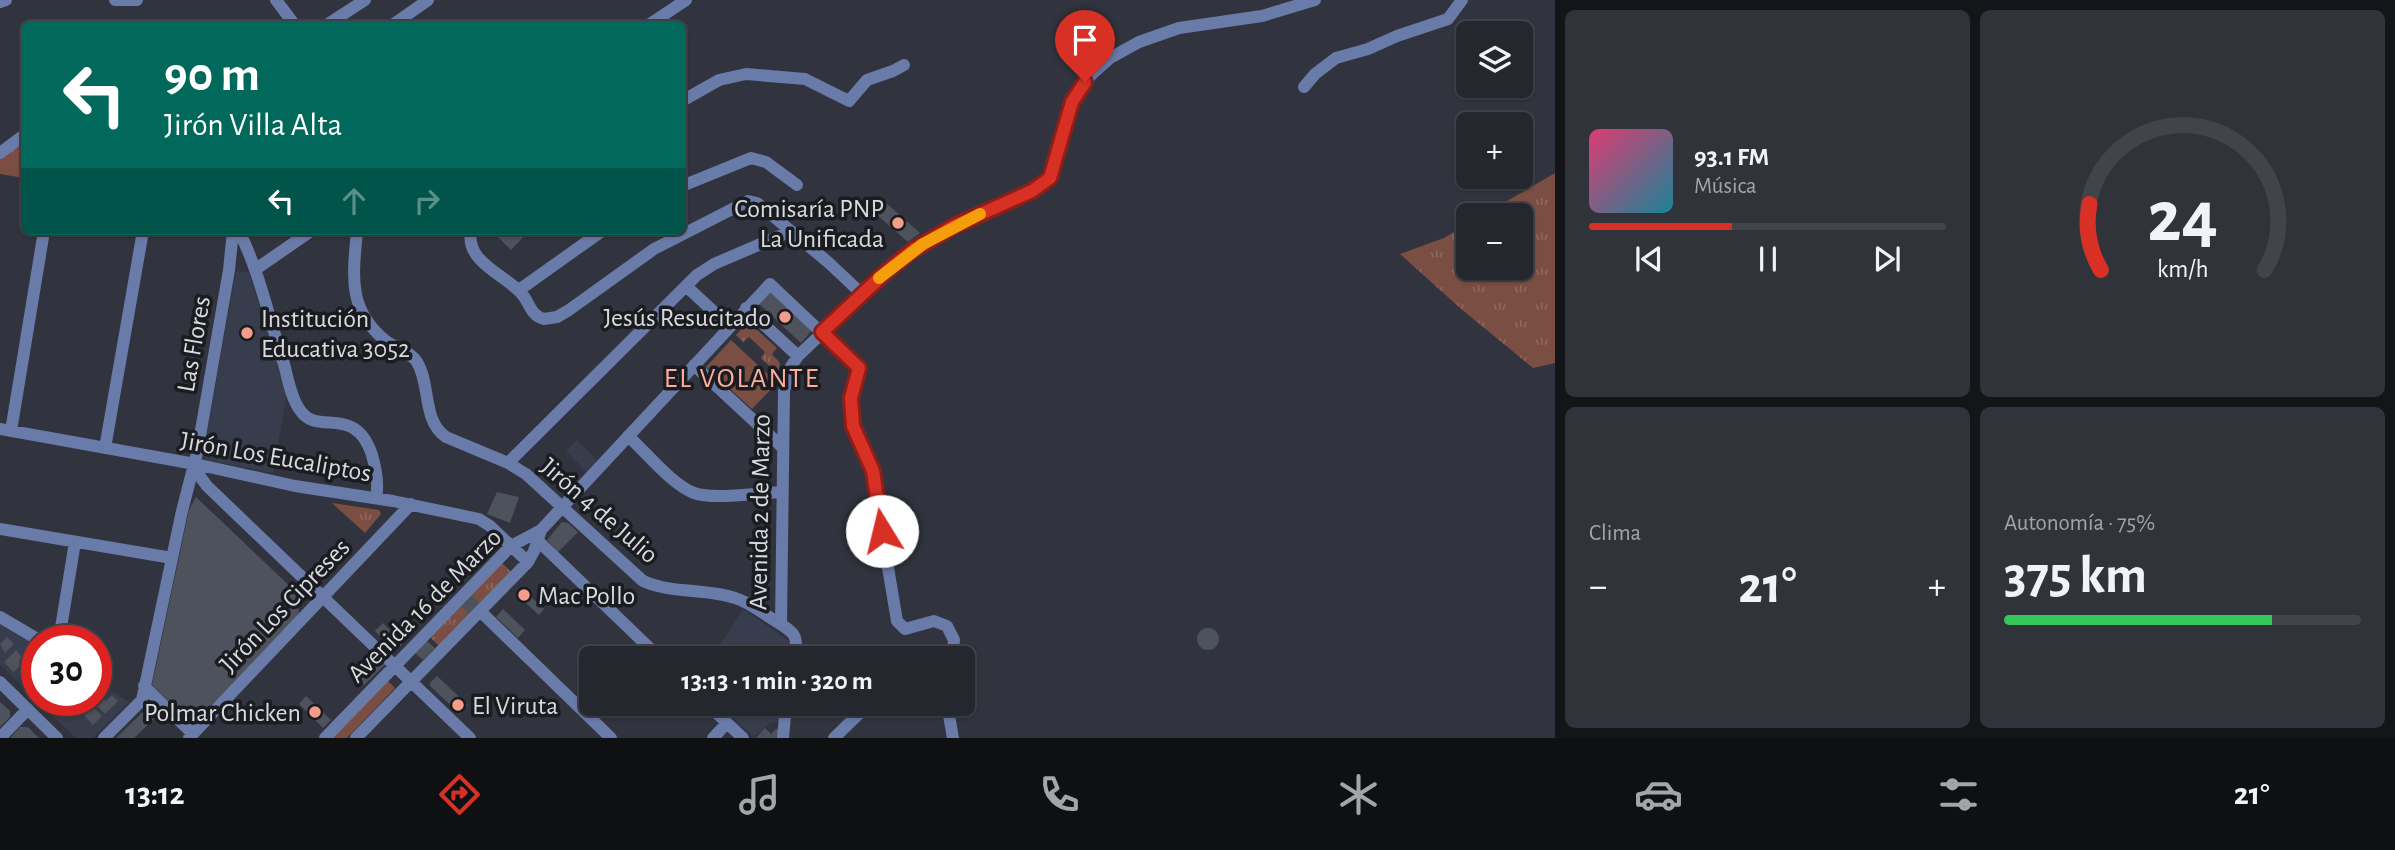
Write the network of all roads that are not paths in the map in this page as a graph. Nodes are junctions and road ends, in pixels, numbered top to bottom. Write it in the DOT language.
graph roads {
  1 [pos="6,0"];
  2 [pos="115,0"];
  3 [pos="137,0"];
  4 [pos="277,0"];
  5 [pos="365,0"];
  6 [pos="428,0"];
  7 [pos="686,0"];
  8 [pos="1315,0"];
  9 [pos="1462,0"];
  10 [pos="0,2"];
  11 [pos="292,21"];
  12 [pos="333,21"];
  13 [pos="398,21"];
  14 [pos="654,21"];
  15 [pos="904,65"];
  16 [pos="1304,87"];
  17 [pos="686,99"];
  18 [pos="21,137"];
  19 [pos="0,153"];
  20 [pos="686,184"];
  21 [pos="797,185"];
  22 [pos="791,231"];
  23 [pos="686,233"];
  24 [pos="43,235"];
  25 [pos="142,235"];
  26 [pos="233,235"];
  27 [pos="241,235"];
  28 [pos="305,235"];
  29 [pos="357,235"];
  30 [pos="471,235"];
  31 [pos="595,235"];
  32 [pos="681,235"];
  33 [pos="256,269"];
  34 [pos="686,286"];
  35 [pos="519,290"];
  36 [pos="862,294"];
  37 [pos="746,308"];
  38 [pos="729,327"];
  39 [pos="822,332"];
  40 [pos="798,356"];
  41 [pos="694,365"];
  42 [pos="5,430"];
  43 [pos="628,436"];
  44 [pos="782,447"];
  45 [pos="105,448"];
  46 [pos="508,463"];
  47 [pos="195,464"];
  48 [pos="781,492"];
  49 [pos="376,498"];
  50 [pos="411,504"];
  51 [pos="562,507"];
  52 [pos="0,529"];
  53 [pos="537,535"];
  54 [pos="75,542"];
  55 [pos="511,546"];
  56 [pos="172,558"];
  57 [pos="528,562"];
  58 [pos="323,597"];
  59 [pos="480,611"];
  60 [pos="0,617"];
  61 [pos="781,624"];
  62 [pos="61,625"];
  63 [pos="21,629"];
  64 [pos="648,646"];
  65 [pos="796,646"];
  66 [pos="953,646"];
  67 [pos="395,665"];
  68 [pos="411,681"];
  69 [pos="0,682"];
  70 [pos="145,686"];
  71 [pos="21,702"];
  72 [pos="21,716"];
  73 [pos="35,716"];
  74 [pos="720,716"];
  75 [pos="785,716"];
  76 [pos="857,716"];
  77 [pos="949,716"];
  78 [pos="727,723"];
  79 [pos="191,736"];
  80 [pos="741,737"];
  81 [pos="0,738"];
  82 [pos="57,738"];
  83 [pos="104,738"];
  84 [pos="324,738"];
  85 [pos="356,738"];
  86 [pos="470,738"];
  87 [pos="611,738"];
  88 [pos="713,738"];
  89 [pos="783,738"];
  90 [pos="834,738"];
  91 [pos="953,738"];
  1 -- 10 [label="street"];
  2 -- 3 [label="street"];
  4 -- 11 [label="street"];
  5 -- 12 [label="street"];
  6 -- 13 [label="street"];
  7 -- 14 [label="street"];
  8 -- 36 [label="street, Avenida 2 de Marzo"];
  9 -- 16 [label="street"];
  15 -- 17 [label="street"];
  18 -- 19 [label="street"];
  20 -- 21 [label="street"];
  22 -- 23 [label="street"];
  22 -- 34 [label="street"];
  22 -- 36 [label="street"];
  24 -- 42 [label="street"];
  25 -- 45 [label="street"];
  26 -- 47 [label="street, Las Flores"];
  27 -- 33 [label="street"];
  28 -- 33 [label="street"];
  29 -- 46 [label="street, Jirón 4 de Julio"];
  30 -- 35 [label="street"];
  31 -- 35 [label="street"];
  32 -- 35 [label="street"];
  33 -- 49 [label="street"];
  34 -- 38 [label="street"];
  34 -- 46 [label="street"];
  36 -- 39 [label="street, Avenida 2 de Marzo"];
  37 -- 38 [label="street"];
  37 -- 39 [label="street"];
  37 -- 40 [label="street"];
  38 -- 41 [label="street"];
  39 -- 40 [label="street, Avenida 2 de Marzo"];
  39 -- 66 [label="street"];
  40 -- 44 [label="street, Avenida 2 de Marzo"];
  41 -- 43 [label="street"];
  41 -- 44 [label="street"];
  42 -- 45 [label="street, Jirón Los Eucaliptos"];
  43 -- 48 [label="street"];
  43 -- 51 [label="street"];
  44 -- 48 [label="street, Avenida 2 de Marzo"];
  45 -- 47 [label="street, Jirón Los Eucaliptos"];
  46 -- 51 [label="street, Jirón 4 de Julio"];
  47 -- 49 [label="street, Jirón Los Eucaliptos"];
  47 -- 56 [label="street, Las Flores"];
  47 -- 58 [label="street"];
  48 -- 61 [label="street, Avenida 2 de Marzo"];
  49 -- 50 [label="street, Jirón Los Eucaliptos"];
  50 -- 55 [label="street, Jirón Los Eucaliptos"];
  50 -- 58 [label="street, Jirón Los Cipreses"];
  51 -- 53 [label="street"];
  51 -- 61 [label="street, Jirón 4 de Julio"];
  52 -- 54 [label="street"];
  53 -- 55 [label="street, Avenida 16 de Marzo"];
  53 -- 57 [label="street, Avenida 16 de Marzo"];
  53 -- 64 [label="street"];
  54 -- 56 [label="street"];
  54 -- 62 [label="street"];
  55 -- 57 [label="street, Jirón Los Eucaliptos"];
  55 -- 67 [label="street, Avenida 16 de Marzo"];
  56 -- 70 [label="street, Las Flores"];
  57 -- 59 [label="street, Avenida 16 de Marzo"];
  58 -- 67 [label="street"];
  58 -- 79 [label="street, Jirón Los Cipreses"];
  59 -- 68 [label="street, Avenida 16 de Marzo"];
  59 -- 87 [label="street"];
  60 -- 63 [label="street"];
  61 -- 65 [label="street, Avenida 2 de Marzo"];
  67 -- 68 [label="street"];
  67 -- 84 [label="street, Avenida 16 de Marzo"];
  68 -- 85 [label="street, Avenida 16 de Marzo"];
  68 -- 86 [label="street"];
  69 -- 71 [label="street"];
  70 -- 79 [label="street"];
  70 -- 83 [label="street"];
  72 -- 81 [label="street"];
  73 -- 82 [label="street"];
  74 -- 78 [label="street"];
  75 -- 89 [label="street"];
  76 -- 90 [label="street"];
  77 -- 91 [label="street"];
  78 -- 80 [label="street"];
  78 -- 88 [label="street"];
}
